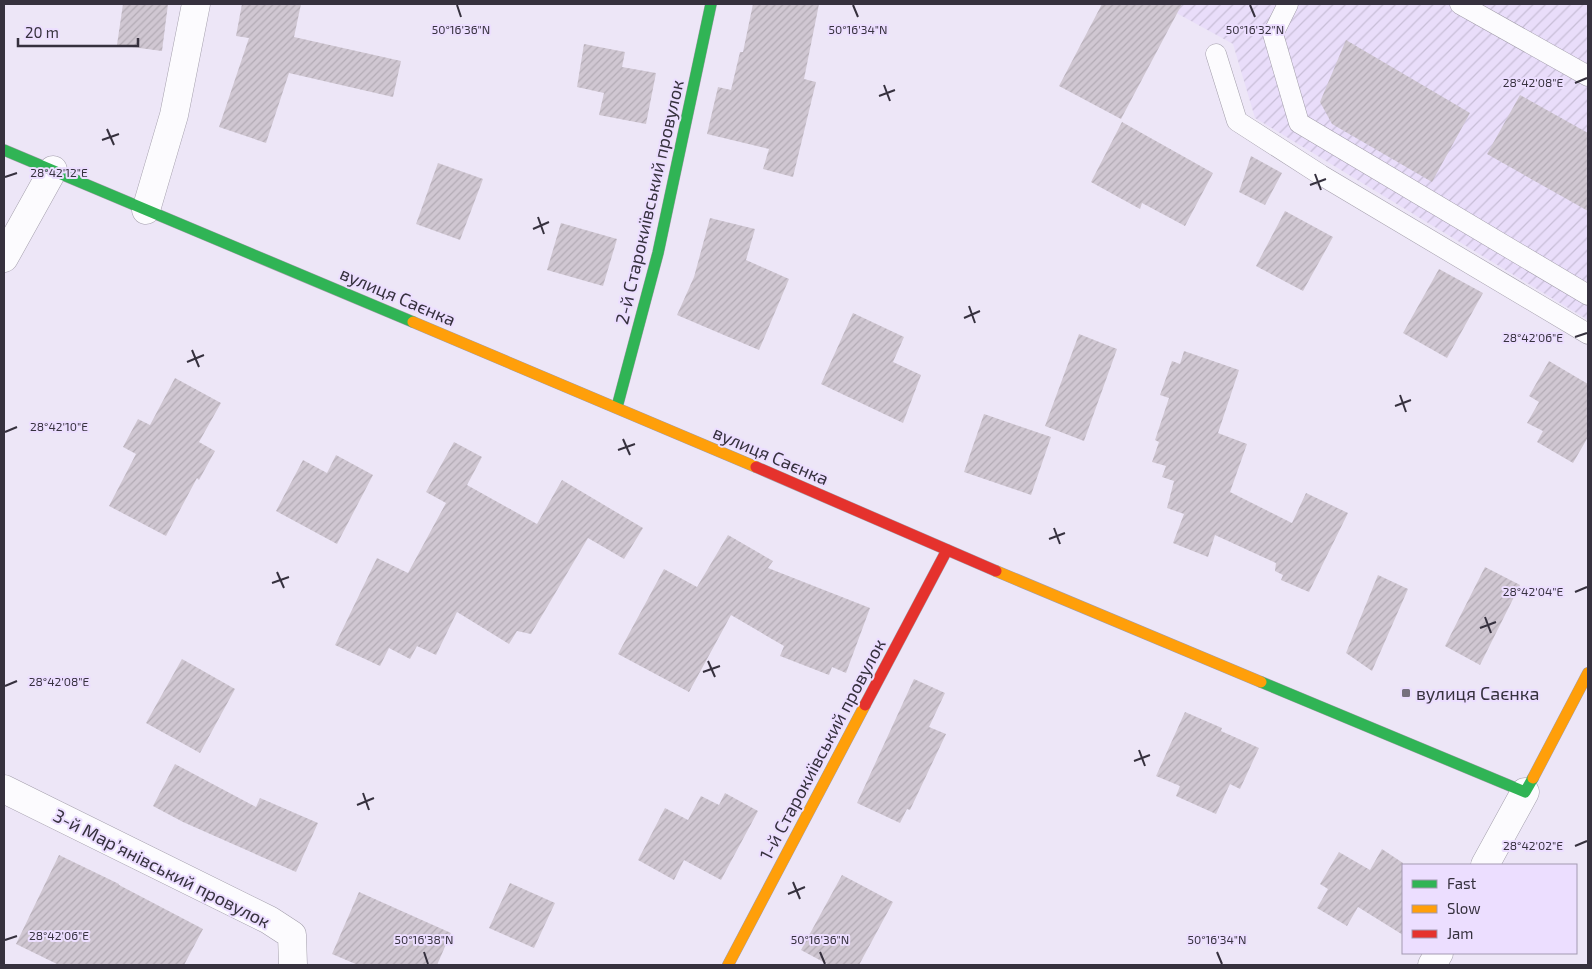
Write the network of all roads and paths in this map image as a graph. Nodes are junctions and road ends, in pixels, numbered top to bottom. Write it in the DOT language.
graph roads {
  1 [pos="196,4"];
  2 [pos="710,4"];
  3 [pos="1288,4"];
  4 [pos="1460,4"];
  5 [pos="1216,54"];
  6 [pos="1588,76"];
  7 [pos="4,150"];
  8 [pos="53,170"];
  9 [pos="146,210"];
  10 [pos="4,258"];
  11 [pos="1588,295"];
  12 [pos="1588,334"];
  13 [pos="617,407"];
  14 [pos="947,550"];
  15 [pos="1588,673"];
  16 [pos="4,789"];
  17 [pos="1525,792"];
  18 [pos="1486,864"];
  19 [pos="293,965"];
  20 [pos="728,965"];
  1 -- 9 [label="street"];
  2 -- 13 [label="street, 2-й Старокиївський провулок"];
  3 -- 11 [label="lane"];
  4 -- 6 [label="lane"];
  5 -- 12 [label="lane"];
  7 -- 8 [label="street, вулиця Саєнка"];
  8 -- 9 [label="street, вулиця Саєнка"];
  8 -- 10 [label="street"];
  9 -- 13 [label="street, вулиця Саєнка"];
  13 -- 14 [label="street, вулиця Саєнка"];
  14 -- 17 [label="street, вулиця Саєнка"];
  14 -- 20 [label="street, 1-й Старокиївський провулок"];
  15 -- 17 [label="street"];
  16 -- 19 [label="street, 3-й Марʼянівський провулок"];
  17 -- 18 [label="street"];
}
